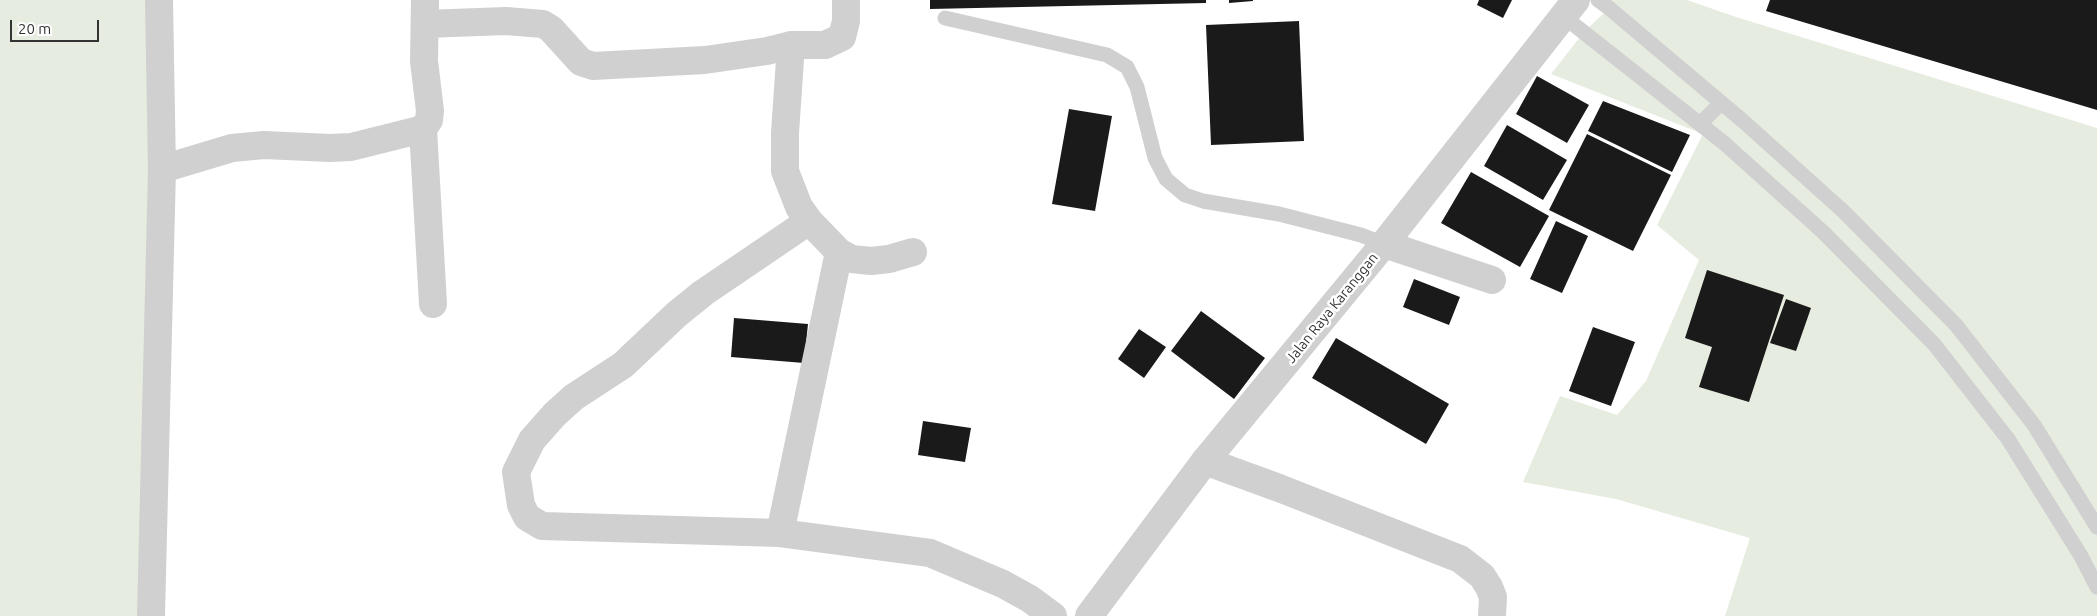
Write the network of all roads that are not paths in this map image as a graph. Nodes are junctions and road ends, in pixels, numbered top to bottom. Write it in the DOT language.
graph roads {
  1 [pos="159,0"];
  2 [pos="846,0"];
  3 [pos="1577,4"];
  4 [pos="425,12"];
  5 [pos="945,18"];
  6 [pos="791,45"];
  7 [pos="1721,103"];
  8 [pos="1700,124"];
  9 [pos="423,128"];
  10 [pos="162,169"];
  11 [pos="809,221"];
  12 [pos="1384,244"];
  13 [pos="839,252"];
  14 [pos="913,252"];
  15 [pos="1492,280"];
  16 [pos="433,304"];
  17 [pos="1205,461"];
  18 [pos="2097,527"];
  19 [pos="780,533"];
  20 [pos="2097,587"];
  21 [pos="151,616"];
  22 [pos="1053,616"];
  23 [pos="1088,616"];
  24 [pos="1492,616"];
  1 -- 10 [label="street"];
  2 -- 6 [label="street"];
  3 -- 7 [label="lane"];
  3 -- 8 [label="lane"];
  3 -- 12 [label="street, Jalan Raya Karanggan"];
  4 -- 6 [label="street"];
  4 -- 9 [label="street"];
  5 -- 12 [label="lane"];
  6 -- 11 [label="street"];
  7 -- 8 [label="lane"];
  7 -- 18 [label="lane"];
  8 -- 20 [label="lane"];
  9 -- 10 [label="street"];
  9 -- 16 [label="street"];
  10 -- 21 [label="street"];
  11 -- 13 [label="street"];
  11 -- 19 [label="street"];
  12 -- 15 [label="street"];
  12 -- 17 [label="street, Jalan Raya Karanggan"];
  13 -- 14 [label="street"];
  13 -- 19 [label="street"];
  17 -- 23 [label="street, Jalan Raya Karanggan"];
  17 -- 24 [label="street"];
  19 -- 22 [label="street"];
}
